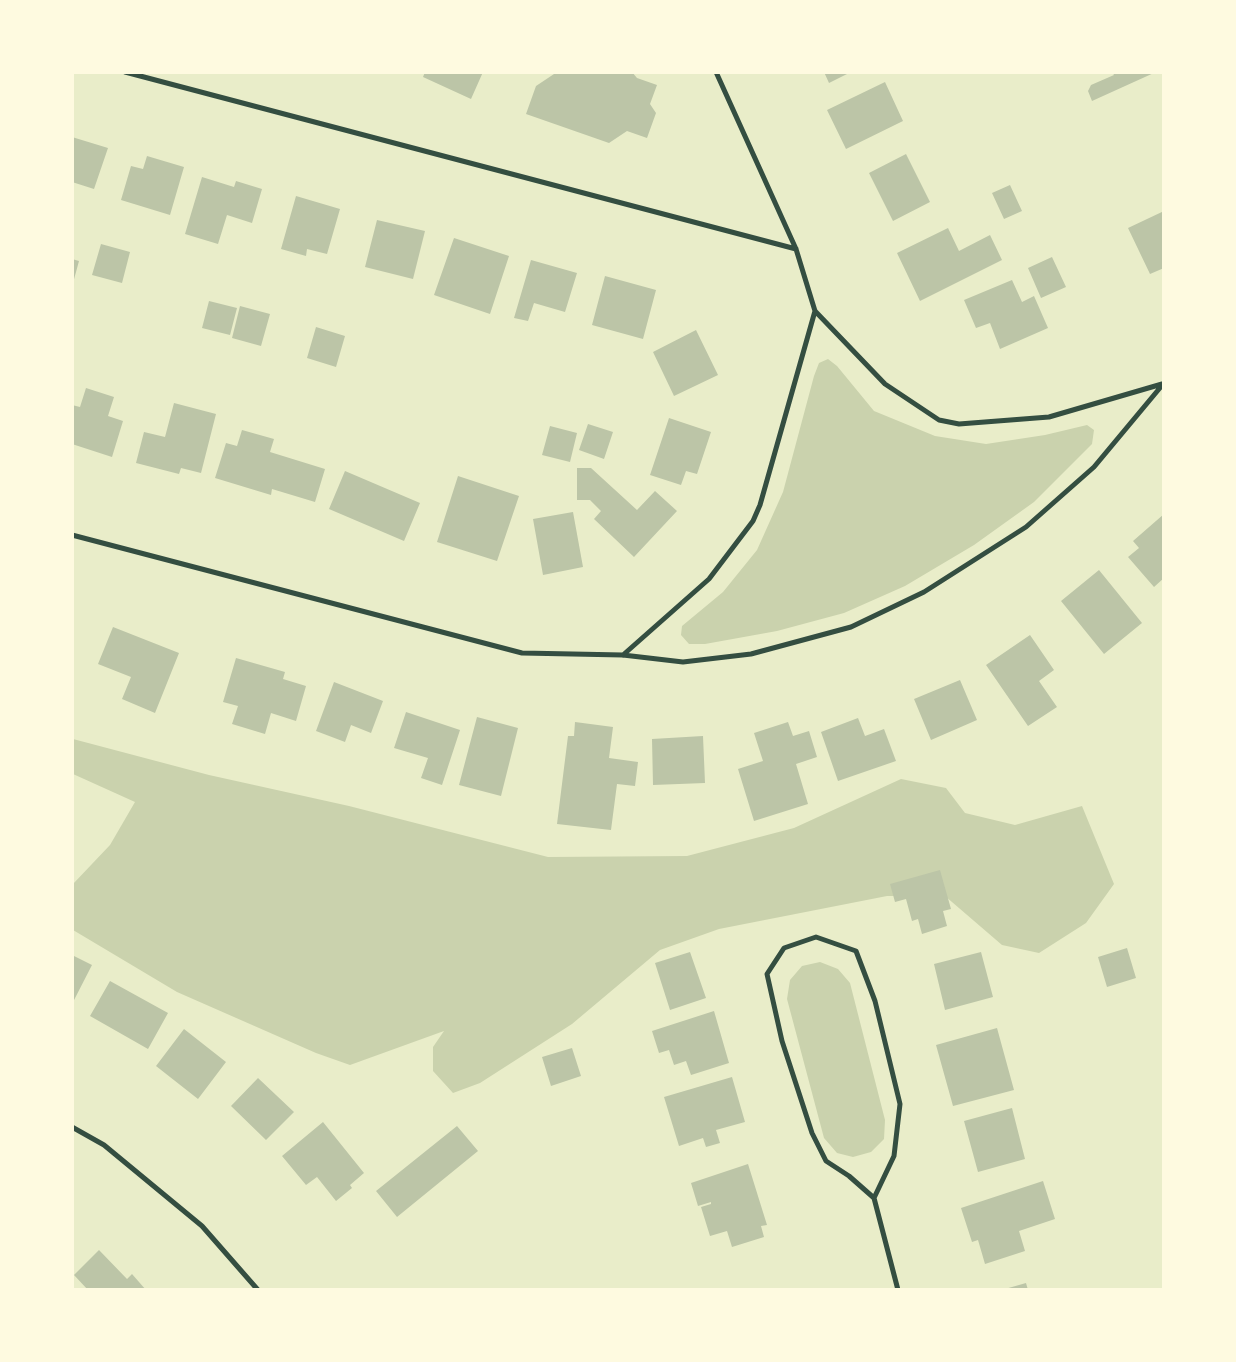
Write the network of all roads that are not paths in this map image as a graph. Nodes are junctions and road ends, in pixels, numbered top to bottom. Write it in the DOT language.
graph roads {
  1 [pos="125,72"];
  2 [pos="716,72"];
  3 [pos="796,249"];
  4 [pos="815,312"];
  5 [pos="1163,384"];
  6 [pos="72,534"];
  7 [pos="623,655"];
  8 [pos="72,1127"];
  9 [pos="874,1198"];
  10 [pos="258,1290"];
  11 [pos="898,1290"];
  1 -- 3 [label="street"];
  2 -- 3 [label="street"];
  3 -- 4 [label="street"];
  4 -- 5 [label="street"];
  4 -- 7 [label="street"];
  5 -- 7 [label="street"];
  6 -- 7 [label="street"];
  8 -- 10 [label="street"];
  9 -- 9 [label="street"];
  9 -- 11 [label="street"];
}
